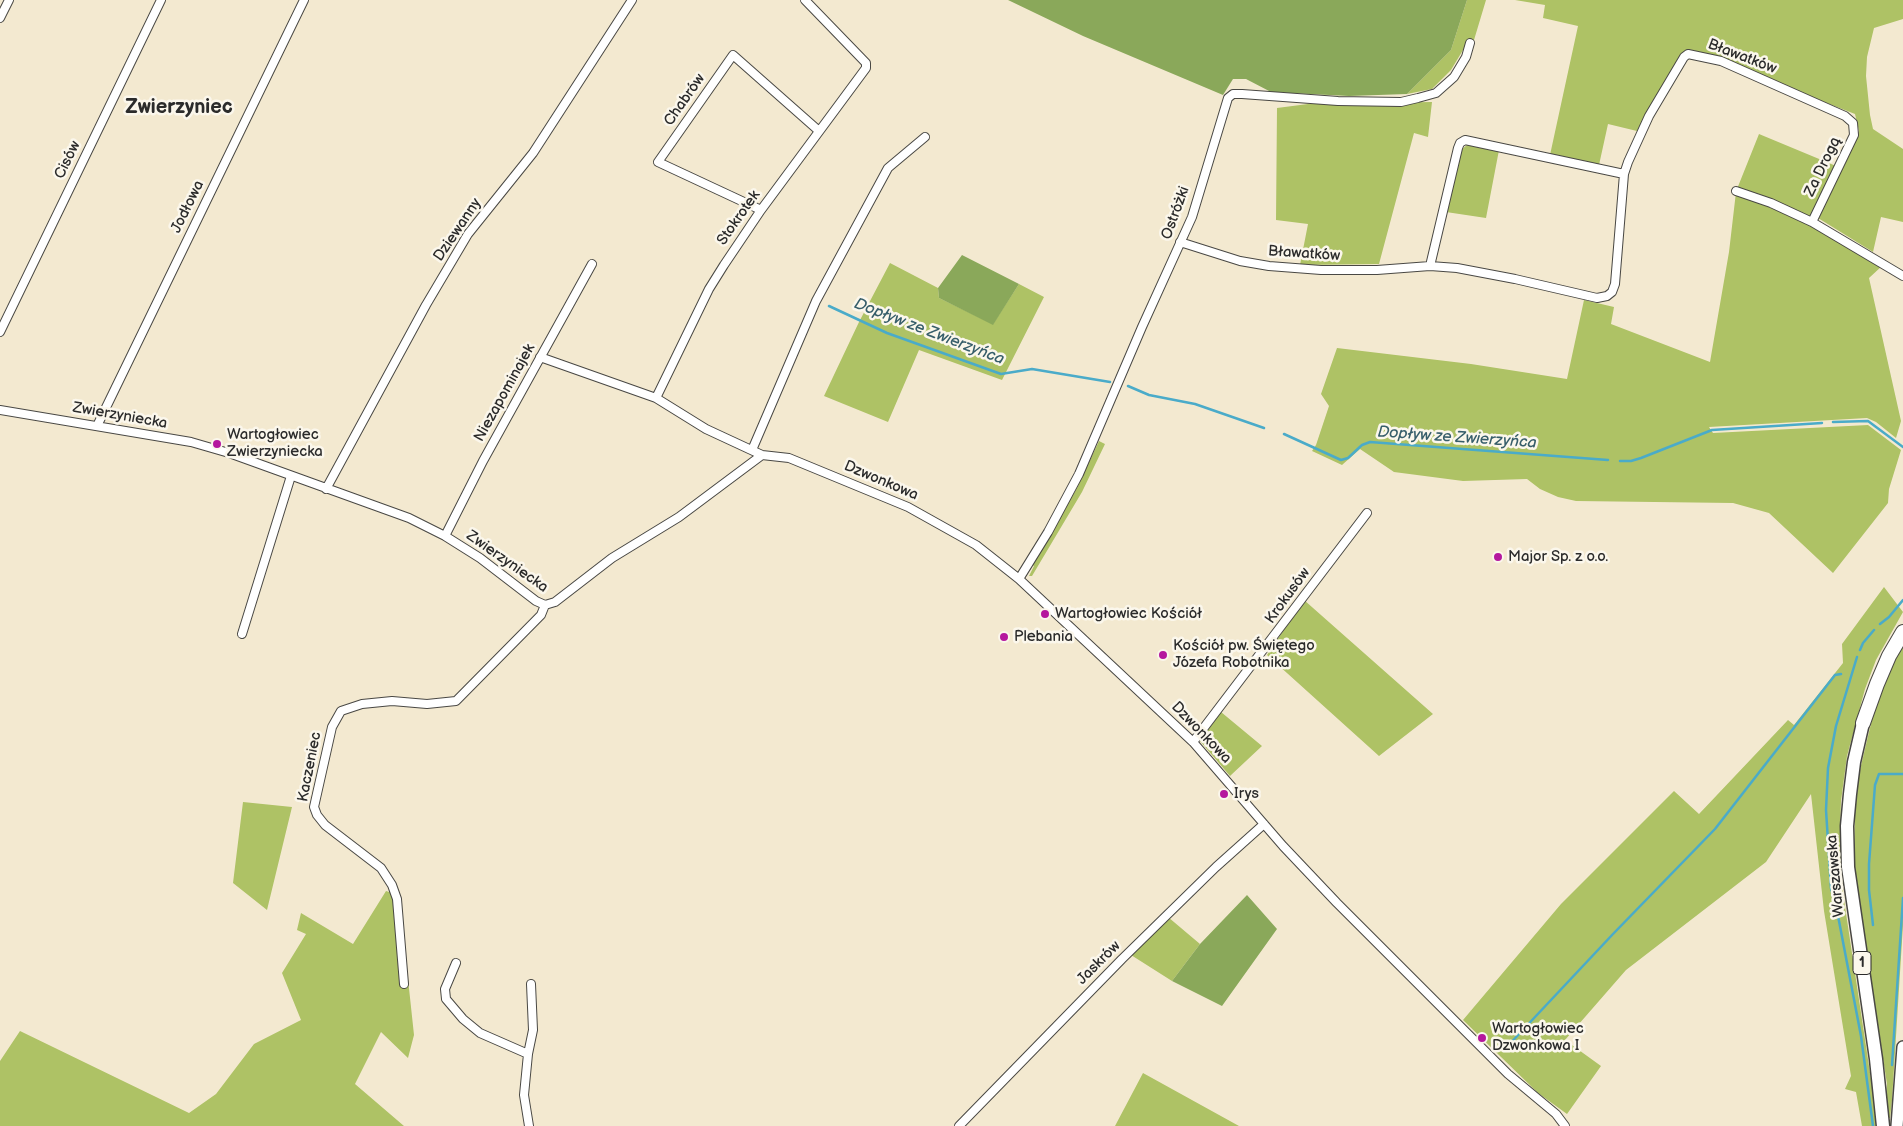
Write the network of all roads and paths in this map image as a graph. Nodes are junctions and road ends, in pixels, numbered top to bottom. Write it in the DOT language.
graph roads {
  1 [pos="9,0"];
  2 [pos="161,0"];
  3 [pos="304,0"];
  4 [pos="632,0"];
  5 [pos="805,0"];
  6 [pos="0,18"];
  7 [pos="1470,43"];
  8 [pos="1853,123"];
  9 [pos="820,131"];
  10 [pos="925,137"];
  11 [pos="1624,174"];
  12 [pos="1736,191"];
  13 [pos="761,210"];
  14 [pos="1812,222"];
  15 [pos="1180,242"];
  16 [pos="592,264"];
  17 [pos="1430,266"];
  18 [pos="1903,276"];
  19 [pos="0,332"];
  20 [pos="540,357"];
  21 [pos="656,398"];
  22 [pos="0,410"];
  23 [pos="97,426"];
  24 [pos="752,450"];
  25 [pos="762,455"];
  26 [pos="291,476"];
  27 [pos="326,489"];
  28 [pos="1368,513"];
  29 [pos="445,536"];
  30 [pos="1019,579"];
  31 [pos="545,605"];
  32 [pos="1903,632"];
  33 [pos="242,634"];
  34 [pos="1863,723"];
  35 [pos="1194,742"];
  36 [pos="1264,824"];
  37 [pos="456,963"];
  38 [pos="404,984"];
  39 [pos="532,984"];
  40 [pos="1903,1047"];
  41 [pos="528,1054"];
  42 [pos="530,1126"];
  43 [pos="959,1126"];
  44 [pos="1565,1126"];
  45 [pos="1883,1126"];
  46 [pos="1897,1126"];
  1 -- 6 [label="street"];
  2 -- 19 [label="street, Cisów"];
  3 -- 23 [label="street, Jodłowa"];
  4 -- 27 [label="street, Dziewanny"];
  5 -- 9 [label="street, Stokrotek"];
  7 -- 15 [label="street, Ostróżki"];
  8 -- 11 [label="street, Bławatków"];
  8 -- 14 [label="street, Za Drogą"];
  9 -- 13 [label="street, Stokrotek"];
  9 -- 13 [label="street, Chabrów"];
  10 -- 24 [label="street"];
  11 -- 17 [label="street"];
  11 -- 17 [label="street, Bławatków"];
  12 -- 14 [label="street"];
  13 -- 21 [label="street, Stokrotek"];
  14 -- 18 [label="street"];
  15 -- 17 [label="street, Bławatków"];
  15 -- 30 [label="street, Ostróżki"];
  16 -- 20 [label="street, Niezapominajek"];
  20 -- 21 [label="street, Dzwonkowa"];
  20 -- 29 [label="street, Niezapominajek"];
  21 -- 24 [label="street, Dzwonkowa"];
  22 -- 23 [label="street, Zwierzyniecka"];
  23 -- 26 [label="street, Zwierzyniecka"];
  24 -- 25 [label="street, Dzwonkowa"];
  25 -- 30 [label="street, Dzwonkowa"];
  25 -- 31 [label="street, Zwierzyniecka"];
  26 -- 27 [label="street, Zwierzyniecka"];
  26 -- 33 [label="street"];
  27 -- 29 [label="street, Zwierzyniecka"];
  28 -- 35 [label="street, Krokusów"];
  29 -- 31 [label="street, Zwierzyniecka"];
  30 -- 35 [label="street, Dzwonkowa"];
  31 -- 38 [label="street, Kaczeniec"];
  32 -- 34 [label="highway, Warszawska"];
  34 -- 45 [label="highway, Warszawska / 1"];
  35 -- 36 [label="street, Dzwonkowa"];
  36 -- 43 [label="street, Jaskrów"];
  36 -- 44 [label="street, Dzwonkowa"];
  37 -- 41 [label="street"];
  39 -- 41 [label="street"];
  40 -- 46 [label="main road"];
  41 -- 42 [label="street"];
}
